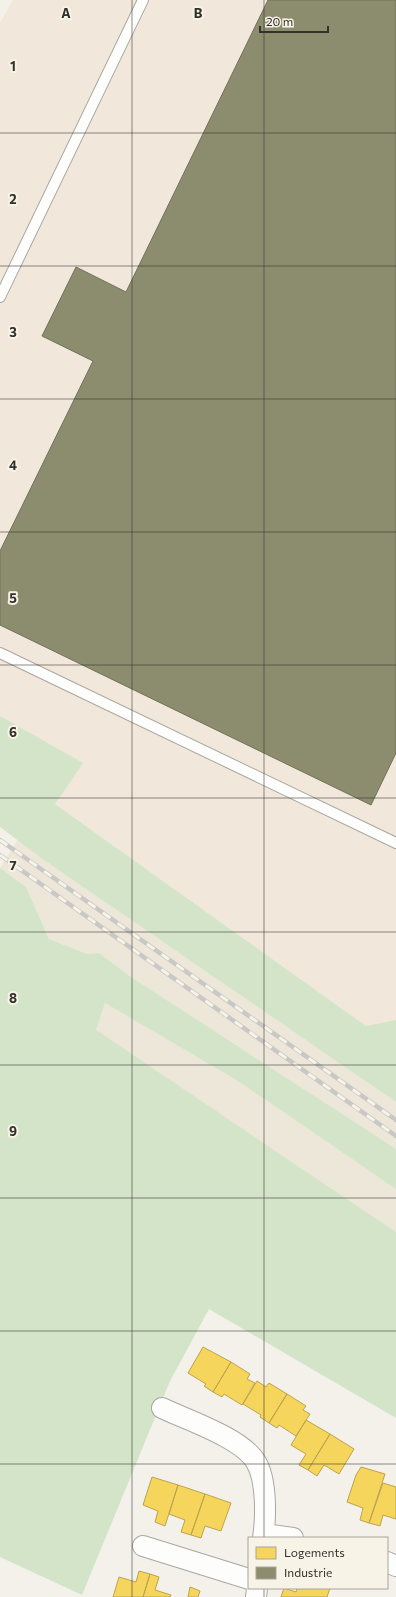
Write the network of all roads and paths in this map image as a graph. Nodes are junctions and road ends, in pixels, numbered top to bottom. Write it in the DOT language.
graph roads {
  1 [pos="143,0"];
  2 [pos="0,297"];
  3 [pos="0,653"];
  4 [pos="396,843"];
  5 [pos="162,1408"];
  6 [pos="264,1536"];
  7 [pos="278,1537"];
  8 [pos="143,1546"];
  9 [pos="248,1579"];
  1 -- 2 [label="lane"];
  3 -- 4 [label="lane"];
  5 -- 6 [label="street"];
  6 -- 7 [label="street"];
  8 -- 9 [label="street"];
}
